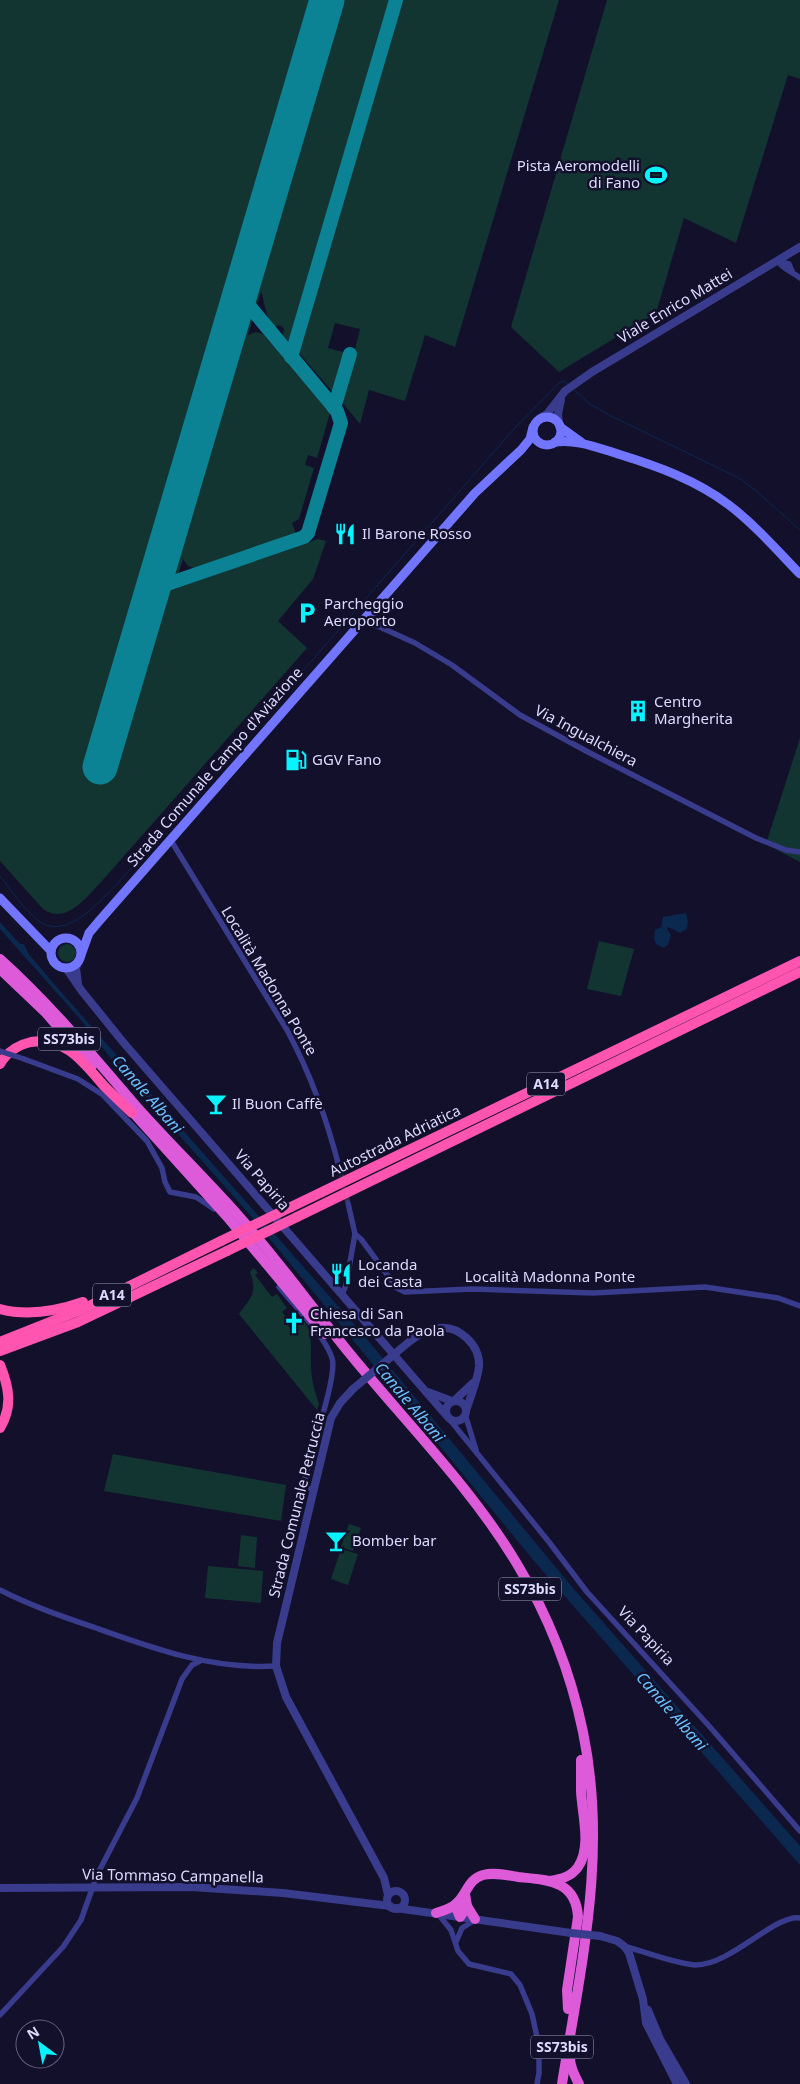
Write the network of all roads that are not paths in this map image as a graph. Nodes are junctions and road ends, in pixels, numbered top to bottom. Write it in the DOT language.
graph roads {
  1 [pos="800,247"];
  2 [pos="790,254"];
  3 [pos="781,264"];
  4 [pos="789,264"];
  5 [pos="792,271"];
  6 [pos="800,278"];
  7 [pos="565,391"];
  8 [pos="542,418"];
  9 [pos="560,425"];
  10 [pos="533,427"];
  11 [pos="555,442"];
  12 [pos="540,443"];
  13 [pos="584,444"];
  14 [pos="521,450"];
  15 [pos="800,574"];
  16 [pos="372,609"];
  17 [pos="362,621"];
  18 [pos="382,628"];
  19 [pos="170,839"];
  20 [pos="800,852"];
  21 [pos="0,898"];
  22 [pos="31,931"];
  23 [pos="89,933"];
  24 [pos="67,938"];
  25 [pos="57,941"];
  26 [pos="51,951"];
  27 [pos="80,957"];
  28 [pos="0,959"];
  29 [pos="800,961"];
  30 [pos="66,968"];
  31 [pos="0,969"];
  32 [pos="800,972"];
  33 [pos="81,990"];
  34 [pos="0,1051"];
  35 [pos="0,1064"];
  36 [pos="132,1113"];
  37 [pos="340,1171"];
  38 [pos="348,1203"];
  39 [pos="355,1234"];
  40 [pos="151,1275"];
  41 [pos="342,1295"];
  42 [pos="800,1306"];
  43 [pos="0,1309"];
  44 [pos="0,1342"];
  45 [pos="0,1351"];
  46 [pos="0,1366"];
  47 [pos="475,1380"];
  48 [pos="422,1388"];
  49 [pos="453,1401"];
  50 [pos="466,1412"];
  51 [pos="448,1417"];
  52 [pos="0,1428"];
  53 [pos="477,1454"];
  54 [pos="313,1490"];
  55 [pos="0,1590"];
  56 [pos="200,1661"];
  57 [pos="276,1666"];
  58 [pos="581,1760"];
  59 [pos="800,1831"];
  60 [pos="384,1878"];
  61 [pos="550,1881"];
  62 [pos="93,1887"];
  63 [pos="0,1888"];
  64 [pos="401,1894"];
  65 [pos="390,1902"];
  66 [pos="462,1905"];
  67 [pos="432,1912"];
  68 [pos="460,1917"];
  69 [pos="800,1918"];
  70 [pos="475,1919"];
  71 [pos="462,1928"];
  72 [pos="452,1930"];
  73 [pos="456,1942"];
  74 [pos="624,1946"];
  75 [pos="643,1999"];
  76 [pos="571,2010"];
  77 [pos="0,2015"];
  78 [pos="537,2084"];
  79 [pos="555,2084"];
  80 [pos="562,2084"];
  81 [pos="579,2084"];
  82 [pos="677,2084"];
  83 [pos="686,2084"];
  1 -- 2 [label="street, Viale Enrico Mattei"];
  2 -- 3 [label="street, Viale Enrico Mattei"];
  2 -- 4 [label="street"];
  3 -- 4 [label="street"];
  3 -- 5 [label="street"];
  3 -- 7 [label="street, Viale Enrico Mattei"];
  4 -- 5 [label="street"];
  5 -- 6 [label="street"];
  7 -- 8 [label="street, Viale Enrico Mattei"];
  7 -- 9 [label="street"];
  8 -- 9 [label="main road"];
  8 -- 10 [label="main road"];
  9 -- 11 [label="main road"];
  9 -- 13 [label="main road"];
  10 -- 12 [label="main road"];
  10 -- 14 [label="main road"];
  11 -- 12 [label="main road"];
  11 -- 13 [label="main road"];
  12 -- 14 [label="main road"];
  13 -- 15 [label="main road"];
  14 -- 16 [label="main road"];
  16 -- 17 [label="main road"];
  16 -- 18 [label="street"];
  17 -- 18 [label="street, Via Ingualchiera"];
  17 -- 19 [label="main road, Strada Comunale Campo d'Aviazione"];
  18 -- 20 [label="street, Via Ingualchiera"];
  19 -- 23 [label="main road, Strada Comunale Campo d'Aviazione"];
  19 -- 37 [label="street, Località Madonna Ponte"];
  21 -- 22 [label="main road"];
  22 -- 25 [label="main road"];
  22 -- 26 [label="main road"];
  23 -- 24 [label="main road"];
  23 -- 27 [label="main road, Strada Comunale Campo d'Aviazione"];
  24 -- 25 [label="main road"];
  24 -- 27 [label="main road"];
  25 -- 26 [label="main road"];
  26 -- 30 [label="main road"];
  27 -- 30 [label="main road"];
  27 -- 33 [label="street"];
  28 -- 76 [label="highway, SS73bis"];
  29 -- 40 [label="highway, Autostrada Adriatica / A14, bridge"];
  30 -- 33 [label="street, Via Papiria"];
  31 -- 36 [label="highway, SS73bis"];
  32 -- 45 [label="highway, Autostrada Adriatica / A14, bridge"];
  33 -- 41 [label="street, Via Papiria"];
  34 -- 54 [label="street, bridge"];
  35 -- 36 [label="highway"];
  36 -- 58 [label="highway, SS73bis"];
  38 -- 39 [label="street, Località Madonna Ponte"];
  39 -- 41 [label="street, Località Madonna Ponte"];
  39 -- 42 [label="street, Località Madonna Ponte"];
  40 -- 43 [label="highway, A14"];
  40 -- 44 [label="highway, Autostrada Adriatica / A14"];
  41 -- 48 [label="street, Via Papiria"];
  46 -- 52 [label="highway"];
  47 -- 49 [label="street"];
  47 -- 50 [label="street, Strada Comunale Petruccia"];
  47 -- 54 [label="street, Strada Comunale Petruccia, bridge"];
  48 -- 49 [label="street, Via Papiria"];
  48 -- 51 [label="street, Via Papiria"];
  49 -- 50 [label="street, Via Papiria"];
  49 -- 51 [label="street"];
  50 -- 51 [label="street"];
  50 -- 53 [label="street, Via Papiria"];
  51 -- 53 [label="street, Via Papiria"];
  53 -- 59 [label="street, Via Papiria"];
  54 -- 57 [label="street, Strada Comunale Petruccia"];
  55 -- 56 [label="street"];
  56 -- 57 [label="street"];
  56 -- 62 [label="street"];
  57 -- 60 [label="street, Strada Comunale Petruccia"];
  58 -- 61 [label="highway"];
  58 -- 76 [label="highway, SS73bis"];
  60 -- 64 [label="street, Strada Comunale Petruccia"];
  60 -- 65 [label="street, Strada Comunale Petruccia"];
  61 -- 66 [label="highway"];
  61 -- 76 [label="highway"];
  62 -- 63 [label="street, Via Tommaso Campanella"];
  62 -- 65 [label="street, Via Tommaso Campanella"];
  62 -- 77 [label="street"];
  64 -- 65 [label="street, Via Tommaso Campanella"];
  64 -- 65 [label="street, Via Tommaso Campanella"];
  64 -- 67 [label="street"];
  65 -- 67 [label="street"];
  66 -- 67 [label="highway"];
  66 -- 68 [label="highway"];
  66 -- 70 [label="highway"];
  67 -- 68 [label="street"];
  67 -- 72 [label="street"];
  68 -- 70 [label="street"];
  68 -- 71 [label="street"];
  68 -- 72 [label="street"];
  69 -- 74 [label="street"];
  70 -- 71 [label="street"];
  70 -- 74 [label="street, bridge"];
  71 -- 73 [label="street"];
  72 -- 73 [label="street"];
  73 -- 78 [label="street"];
  74 -- 75 [label="street"];
  75 -- 82 [label="street"];
  75 -- 83 [label="street"];
  76 -- 79 [label="highway, SS73bis"];
  76 -- 80 [label="highway, SS73bis"];
  76 -- 81 [label="highway"];
}
